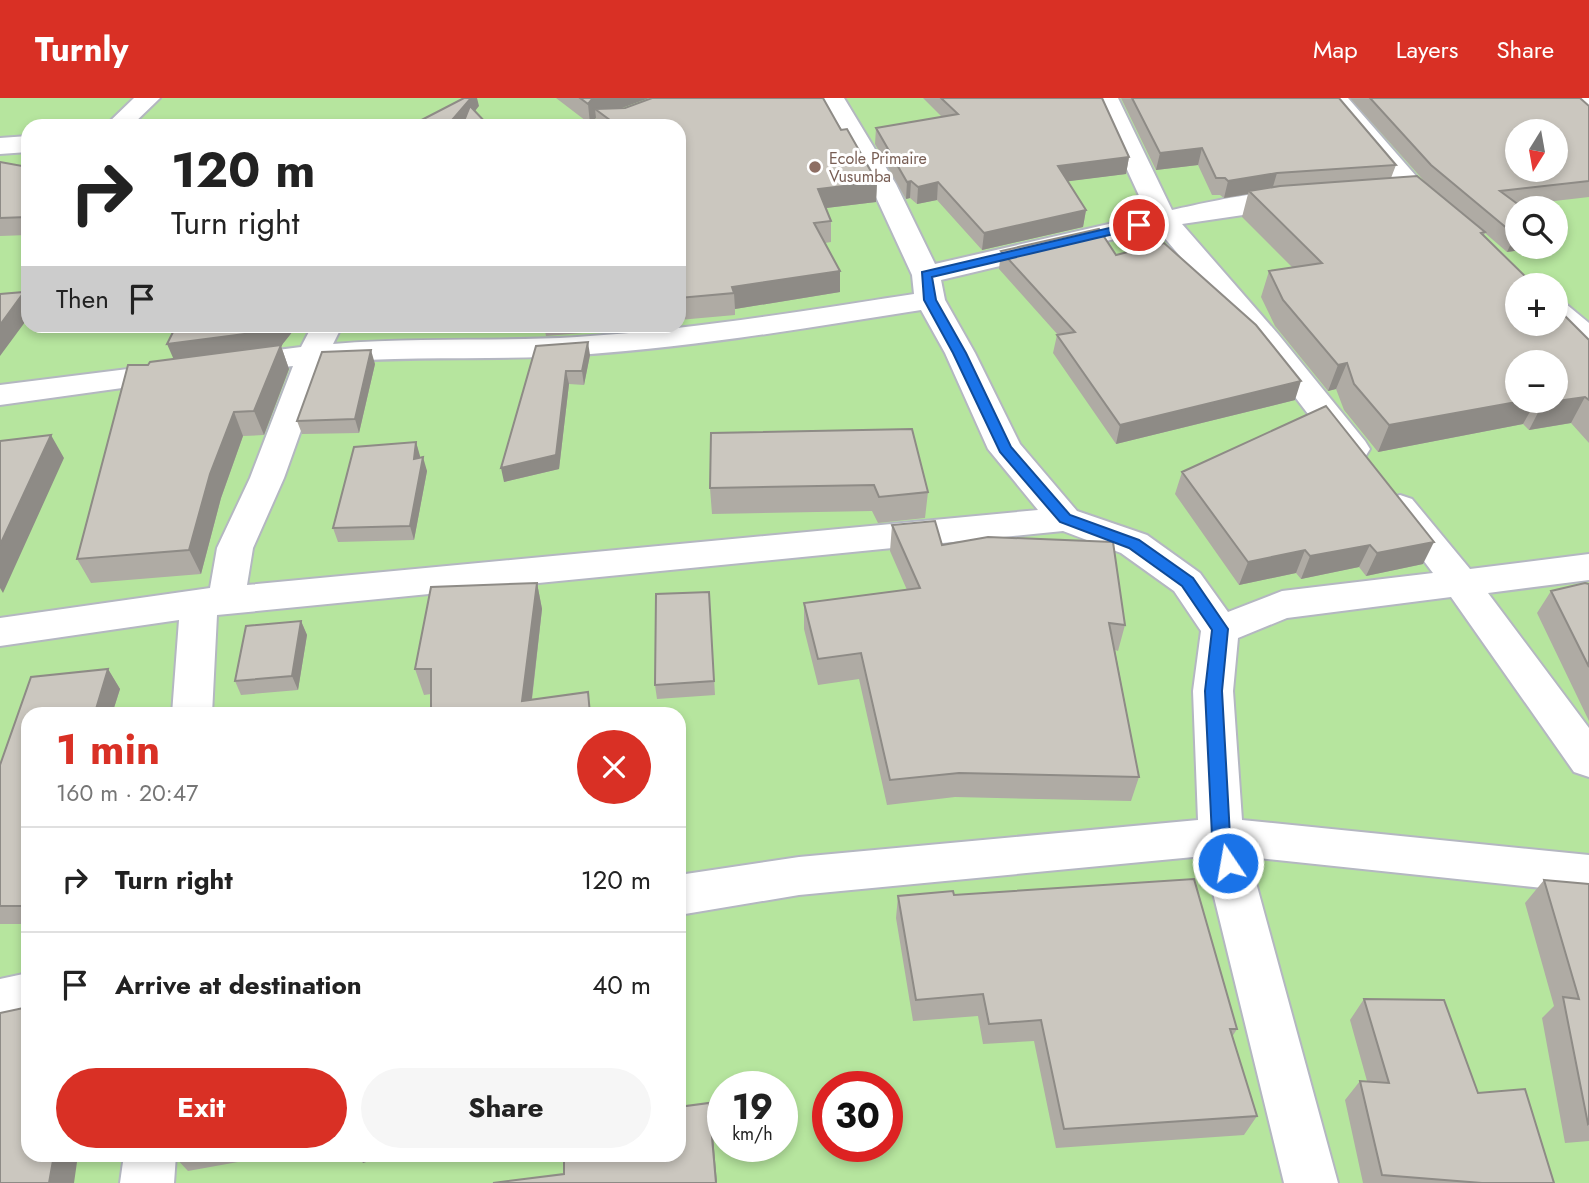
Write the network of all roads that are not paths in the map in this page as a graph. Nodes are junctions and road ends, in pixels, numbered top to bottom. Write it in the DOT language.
graph roads {
  1 [pos="148,98"];
  2 [pos="832,98"];
  3 [pos="1106,98"];
  4 [pos="1335,98"];
  5 [pos="125,119"];
  6 [pos="21,144"];
  7 [pos="0,146"];
  8 [pos="1324,197"];
  9 [pos="1163,219"];
  10 [pos="1455,225"];
  11 [pos="928,287"];
  12 [pos="1568,320"];
  13 [pos="1589,338"];
  14 [pos="320,340"];
  15 [pos="0,395"];
  16 [pos="1065,519"];
  17 [pos="1589,567"];
  18 [pos="1460,582"];
  19 [pos="213,602"];
  20 [pos="1220,629"];
  21 [pos="0,632"];
  22 [pos="193,707"];
  23 [pos="1589,760"];
  24 [pos="1221,836"];
  25 [pos="1589,874"];
  26 [pos="686,894"];
  27 [pos="21,996"];
  28 [pos="0,1001"];
  29 [pos="149,1162"];
  30 [pos="147,1183"];
  31 [pos="1311,1183"];
  1 -- 5 [label="street"];
  2 -- 11 [label="street"];
  3 -- 9 [label="street"];
  4 -- 10 [label="street"];
  6 -- 7 [label="street"];
  8 -- 9 [label="street"];
  9 -- 11 [label="street"];
  9 -- 18 [label="street"];
  11 -- 14 [label="street"];
  11 -- 16 [label="street"];
  12 -- 13 [label="street"];
  14 -- 15 [label="street"];
  14 -- 19 [label="street"];
  16 -- 19 [label="street"];
  16 -- 20 [label="street"];
  17 -- 18 [label="street"];
  18 -- 20 [label="street"];
  18 -- 23 [label="street"];
  19 -- 21 [label="street"];
  19 -- 22 [label="street"];
  20 -- 24 [label="street"];
  24 -- 25 [label="street"];
  24 -- 26 [label="street"];
  24 -- 31 [label="street"];
  27 -- 28 [label="street"];
  29 -- 30 [label="street"];
}
